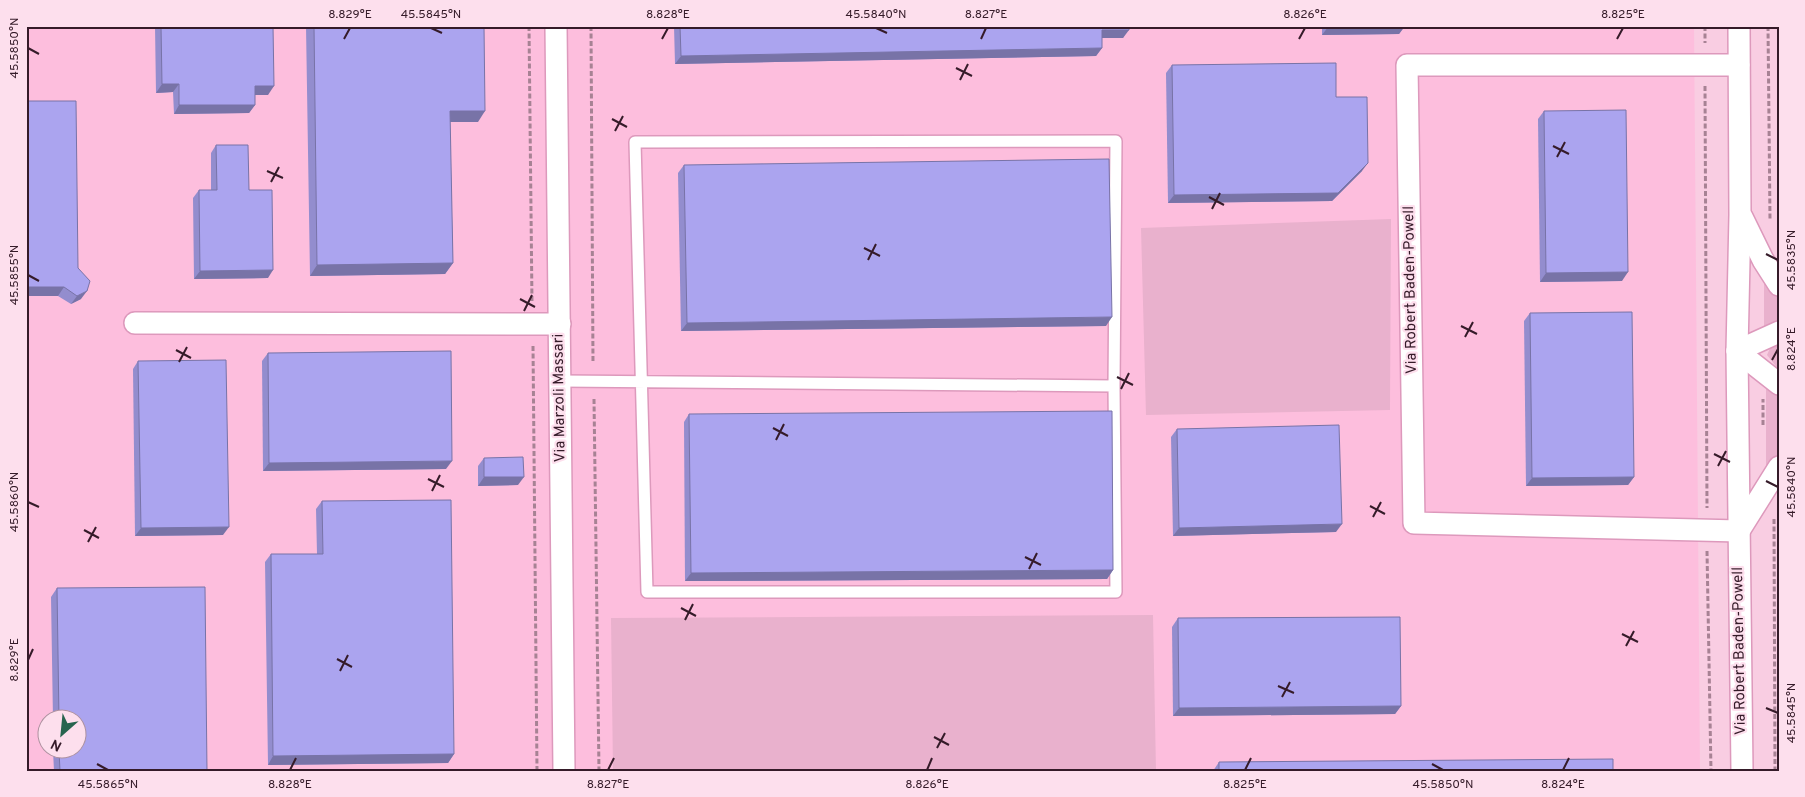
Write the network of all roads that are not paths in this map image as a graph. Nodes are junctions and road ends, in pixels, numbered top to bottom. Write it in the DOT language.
graph roads {
  1 [pos="556,26"];
  2 [pos="1739,26"];
  3 [pos="1739,65"];
  4 [pos="1740,215"];
  5 [pos="1779,285"];
  6 [pos="135,323"];
  7 [pos="560,324"];
  8 [pos="1779,332"];
  9 [pos="1737,351"];
  10 [pos="560,381"];
  11 [pos="643,382"];
  12 [pos="1779,384"];
  13 [pos="1114,386"];
  14 [pos="1779,467"];
  15 [pos="1739,531"];
  16 [pos="564,771"];
  17 [pos="1742,771"];
  1 -- 7 [label="street, Via Marzoli Massari"];
  2 -- 3 [label="street, Via Robert Baden-Powell"];
  3 -- 4 [label="street, Via Robert Baden-Powell"];
  3 -- 15 [label="street, Via Robert Baden-Powell"];
  4 -- 5 [label="street"];
  4 -- 9 [label="street, Via Robert Baden-Powell"];
  6 -- 7 [label="street"];
  7 -- 10 [label="street, Via Marzoli Massari"];
  8 -- 9 [label="street"];
  9 -- 12 [label="street"];
  9 -- 15 [label="street, Via Robert Baden-Powell"];
  10 -- 11 [label="lane"];
  10 -- 16 [label="street, Via Marzoli Massari"];
  11 -- 13 [label="lane"];
  11 -- 13 [label="lane"];
  11 -- 13 [label="lane"];
  14 -- 15 [label="street"];
  15 -- 17 [label="street, Via Robert Baden-Powell"];
}
